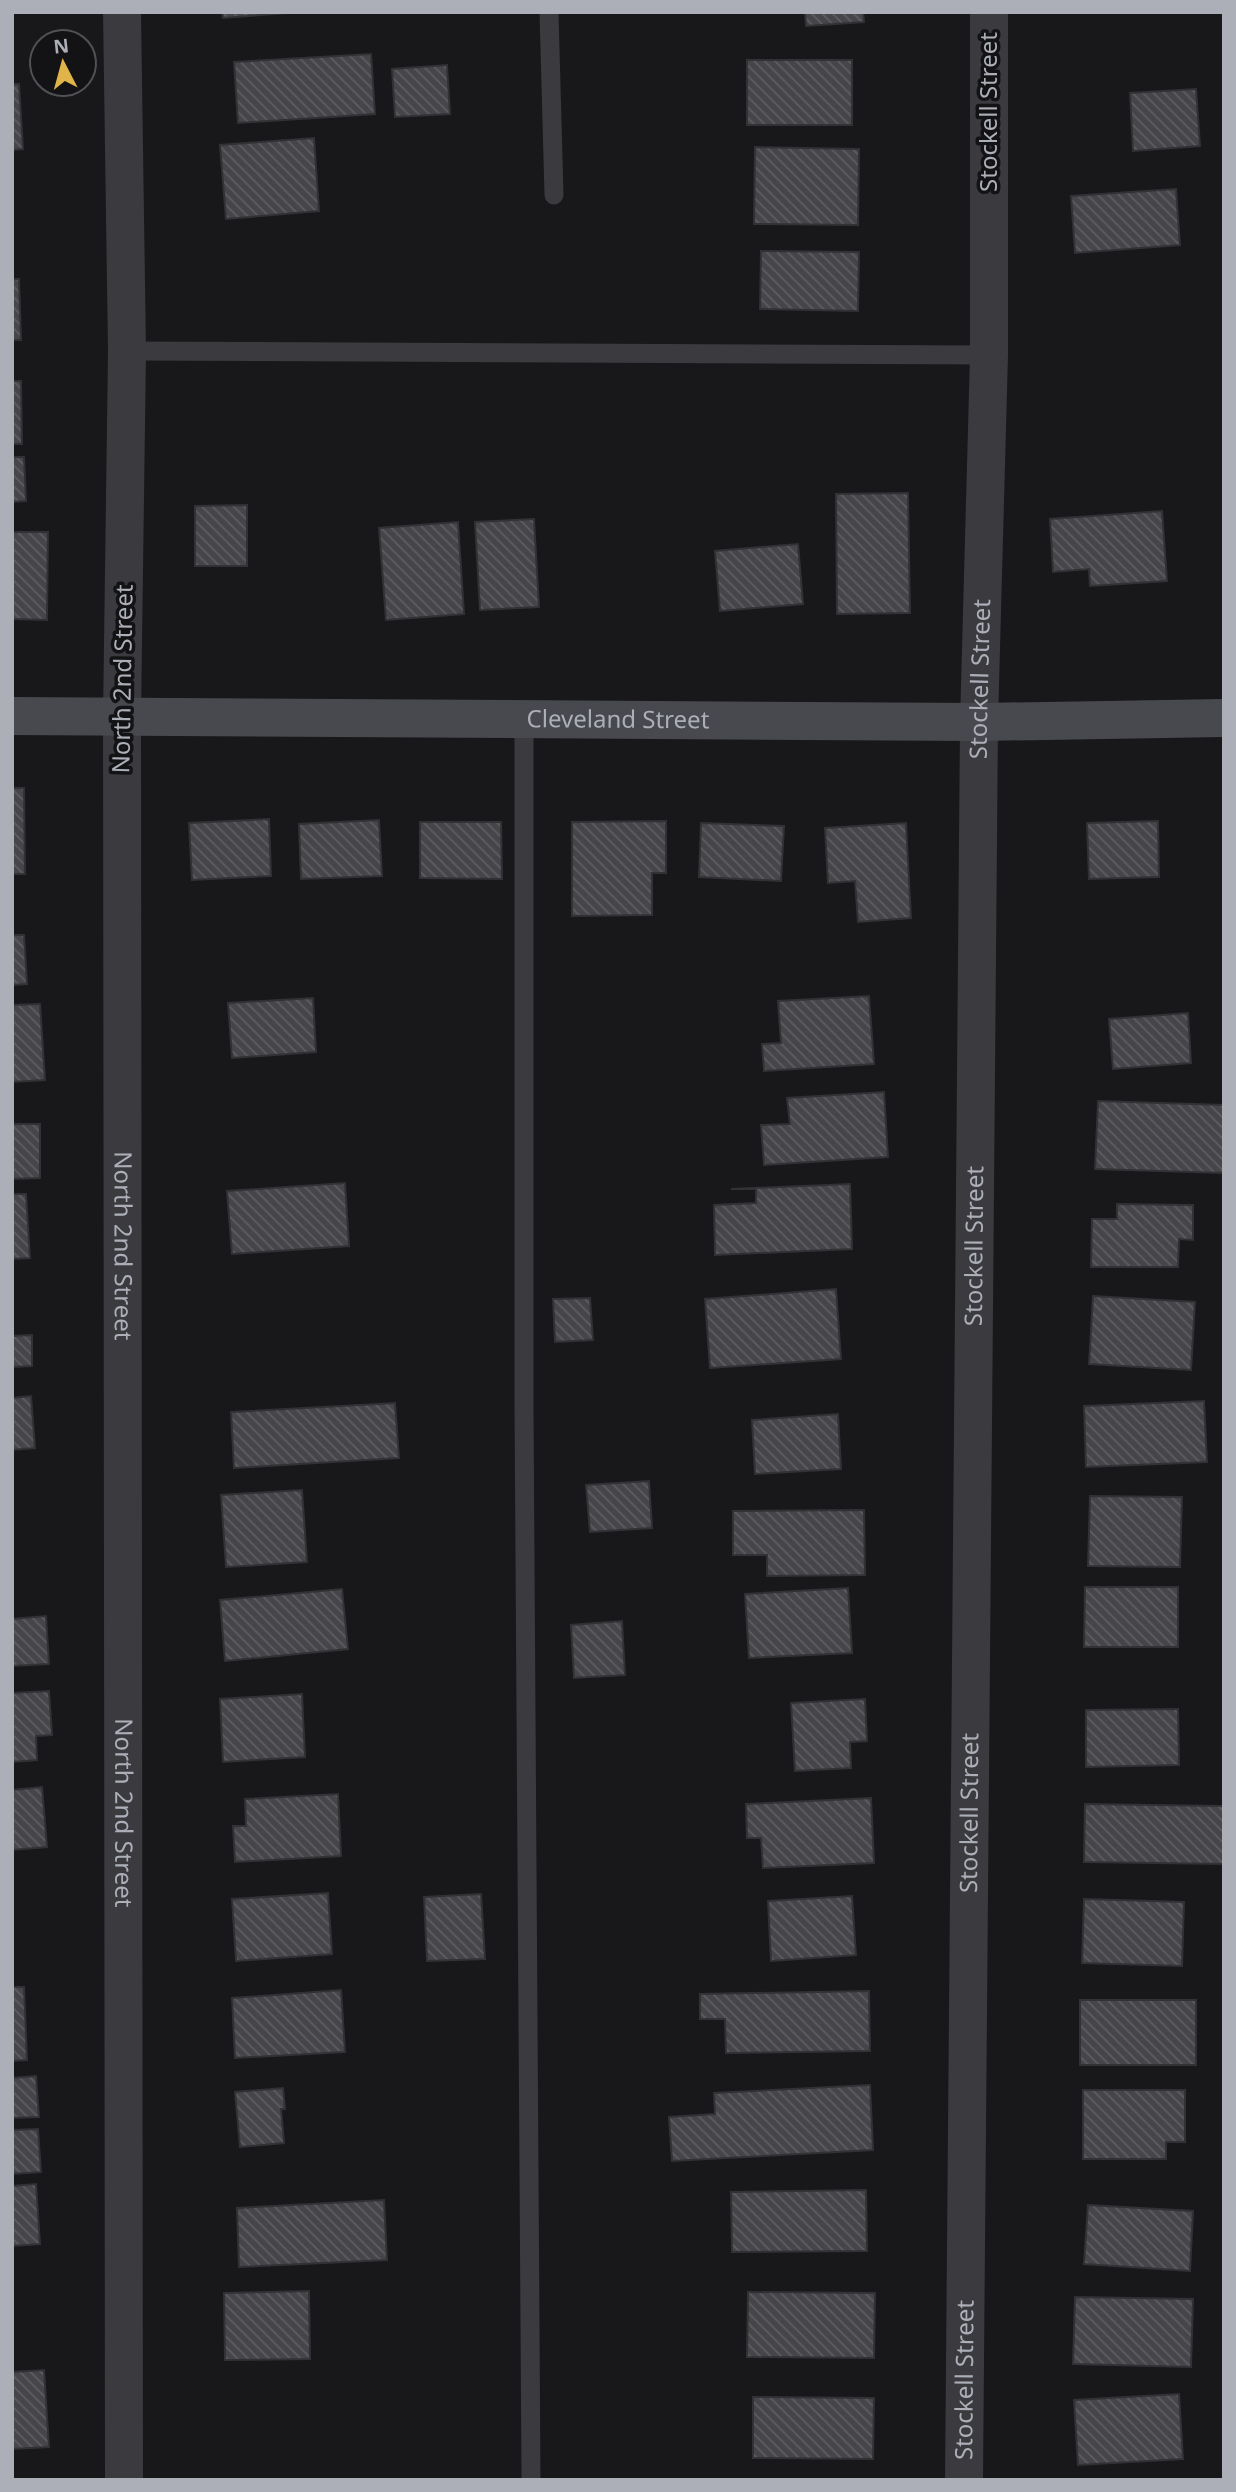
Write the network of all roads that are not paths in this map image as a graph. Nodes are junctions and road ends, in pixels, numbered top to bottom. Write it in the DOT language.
graph roads {
  1 [pos="122,12"];
  2 [pos="548,12"];
  3 [pos="989,12"];
  4 [pos="554,195"];
  5 [pos="127,351"];
  6 [pos="989,355"];
  7 [pos="12,716"];
  8 [pos="122,717"];
  9 [pos="1224,718"];
  10 [pos="524,719"];
  11 [pos="979,722"];
  12 [pos="124,2480"];
  13 [pos="531,2480"];
  14 [pos="964,2480"];
  1 -- 5 [label="street, North 2nd Street"];
  2 -- 4 [label="lane"];
  3 -- 6 [label="street, Stockell Street"];
  5 -- 6 [label="lane"];
  5 -- 8 [label="street, North 2nd Street"];
  6 -- 11 [label="street, Stockell Street"];
  7 -- 8 [label="main road, Cleveland Street"];
  8 -- 10 [label="main road, Cleveland Street"];
  8 -- 12 [label="street, North 2nd Street"];
  9 -- 11 [label="main road, Cleveland Street"];
  10 -- 11 [label="main road, Cleveland Street"];
  10 -- 13 [label="lane"];
  11 -- 14 [label="street, Stockell Street"];
}
